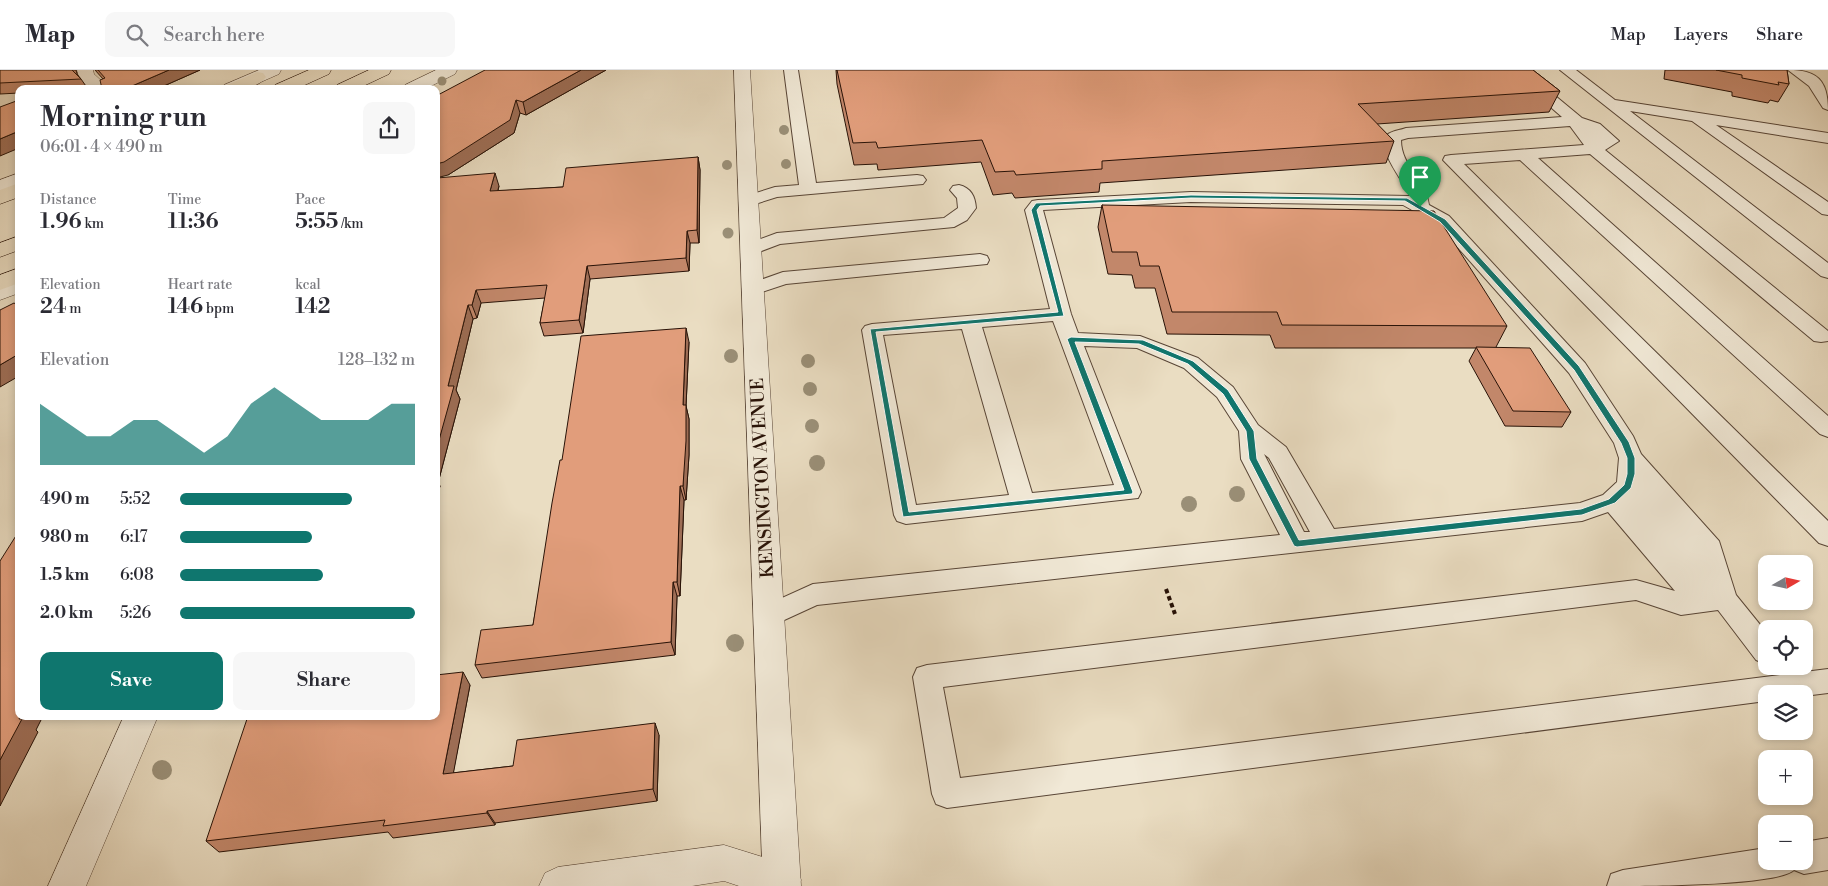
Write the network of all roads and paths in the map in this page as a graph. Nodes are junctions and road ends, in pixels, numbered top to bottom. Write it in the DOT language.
graph roads {
  1 [pos="85,70"];
  2 [pos="323,70"];
  3 [pos="383,70"];
  4 [pos="449,70"];
  5 [pos="742,70"];
  6 [pos="792,70"];
  7 [pos="1515,70"];
  8 [pos="1567,70"];
  9 [pos="1795,70"];
  10 [pos="265,73"];
  11 [pos="96,85"];
  12 [pos="240,85"];
  13 [pos="290,85"];
  14 [pos="351,85"];
  15 [pos="419,85"];
  16 [pos="1611,104"];
  17 [pos="1828,105"];
  18 [pos="1695,117"];
  19 [pos="1576,121"];
  20 [pos="1828,138"];
  21 [pos="1594,149"];
  22 [pos="1523,154"];
  23 [pos="917,180"];
  24 [pos="15,181"];
  25 [pos="0,187"];
  26 [pos="808,189"];
  27 [pos="959,190"];
  28 [pos="15,191"];
  29 [pos="0,198"];
  30 [pos="749,201"];
  31 [pos="1420,207"];
  32 [pos="15,208"];
  33 [pos="1828,210"];
  34 [pos="0,215"];
  35 [pos="15,244"];
  36 [pos="751,249"];
  37 [pos="0,251"];
  38 [pos="980,260"];
  39 [pos="1828,272"];
  40 [pos="15,277"];
  41 [pos="0,283"];
  42 [pos="15,286"];
  43 [pos="753,289"];
  44 [pos="0,293"];
  45 [pos="1062,314"];
  46 [pos="970,322"];
  47 [pos="1826,338"];
  48 [pos="1071,339"];
  49 [pos="1828,429"];
  50 [pos="1250,431"];
  51 [pos="1631,458"];
  52 [pos="1620,494"];
  53 [pos="1023,503"];
  54 [pos="1828,536"];
  55 [pos="1327,540"];
  56 [pos="1297,544"];
  57 [pos="1164,586"];
  58 [pos="1724,599"];
  59 [pos="769,616"];
  60 [pos="1176,618"];
  61 [pos="1758,642"];
  62 [pos="1786,676"];
  63 [pos="1828,681"];
  64 [pos="139,720"];
  65 [pos="1828,854"];
  66 [pos="1813,856"];
  67 [pos="1758,865"];
  68 [pos="782,883"];
  69 [pos="67,886"];
  70 [pos="558,886"];
  71 [pos="1623,886"];
  1 -- 11 [label="street"];
  2 -- 13 [label="highway"];
  3 -- 14 [label="highway"];
  4 -- 15 [label="street"];
  5 -- 30 [label="street, KENSINGTON AVENUE"];
  6 -- 26 [label="lane"];
  7 -- 19 [label="lane"];
  8 -- 16 [label="lane"];
  9 -- 17 [label="lane"];
  10 -- 12 [label="highway"];
  16 -- 18 [label="lane"];
  16 -- 39 [label="lane"];
  18 -- 20 [label="lane"];
  18 -- 33 [label="lane"];
  19 -- 21 [label="lane"];
  19 -- 31 [label="lane"];
  21 -- 22 [label="lane"];
  21 -- 47 [label="lane"];
  22 -- 49 [label="lane"];
  22 -- 54 [label="lane"];
  23 -- 26 [label="lane"];
  24 -- 25 [label="street"];
  26 -- 30 [label="lane"];
  27 -- 36 [label="lane"];
  28 -- 29 [label="highway"];
  30 -- 36 [label="street, KENSINGTON AVENUE"];
  31 -- 45 [label="lane"];
  31 -- 51 [label="lane"];
  32 -- 34 [label="highway"];
  35 -- 37 [label="highway"];
  36 -- 43 [label="street, KENSINGTON AVENUE"];
  38 -- 43 [label="lane"];
  40 -- 41 [label="highway"];
  42 -- 44 [label="street"];
  43 -- 59 [label="street, KENSINGTON AVENUE"];
  45 -- 46 [label="lane"];
  45 -- 48 [label="lane"];
  46 -- 53 [label="lane"];
  46 -- 53 [label="lane"];
  48 -- 50 [label="lane"];
  48 -- 53 [label="lane"];
  50 -- 55 [label="lane"];
  50 -- 56 [label="lane"];
  51 -- 52 [label="lane"];
  51 -- 58 [label="lane"];
  52 -- 55 [label="lane"];
  52 -- 58 [label="lane"];
  55 -- 56 [label="lane"];
  56 -- 59 [label="lane"];
  57 -- 60 [label="path"];
  58 -- 61 [label="lane"];
  58 -- 62 [label="lane"];
  59 -- 68 [label="street, KENSINGTON AVENUE"];
  62 -- 63 [label="lane"];
  64 -- 69 [label="street"];
  65 -- 66 [label="lane"];
  67 -- 71 [label="lane"];
  68 -- 70 [label="street"];
}
